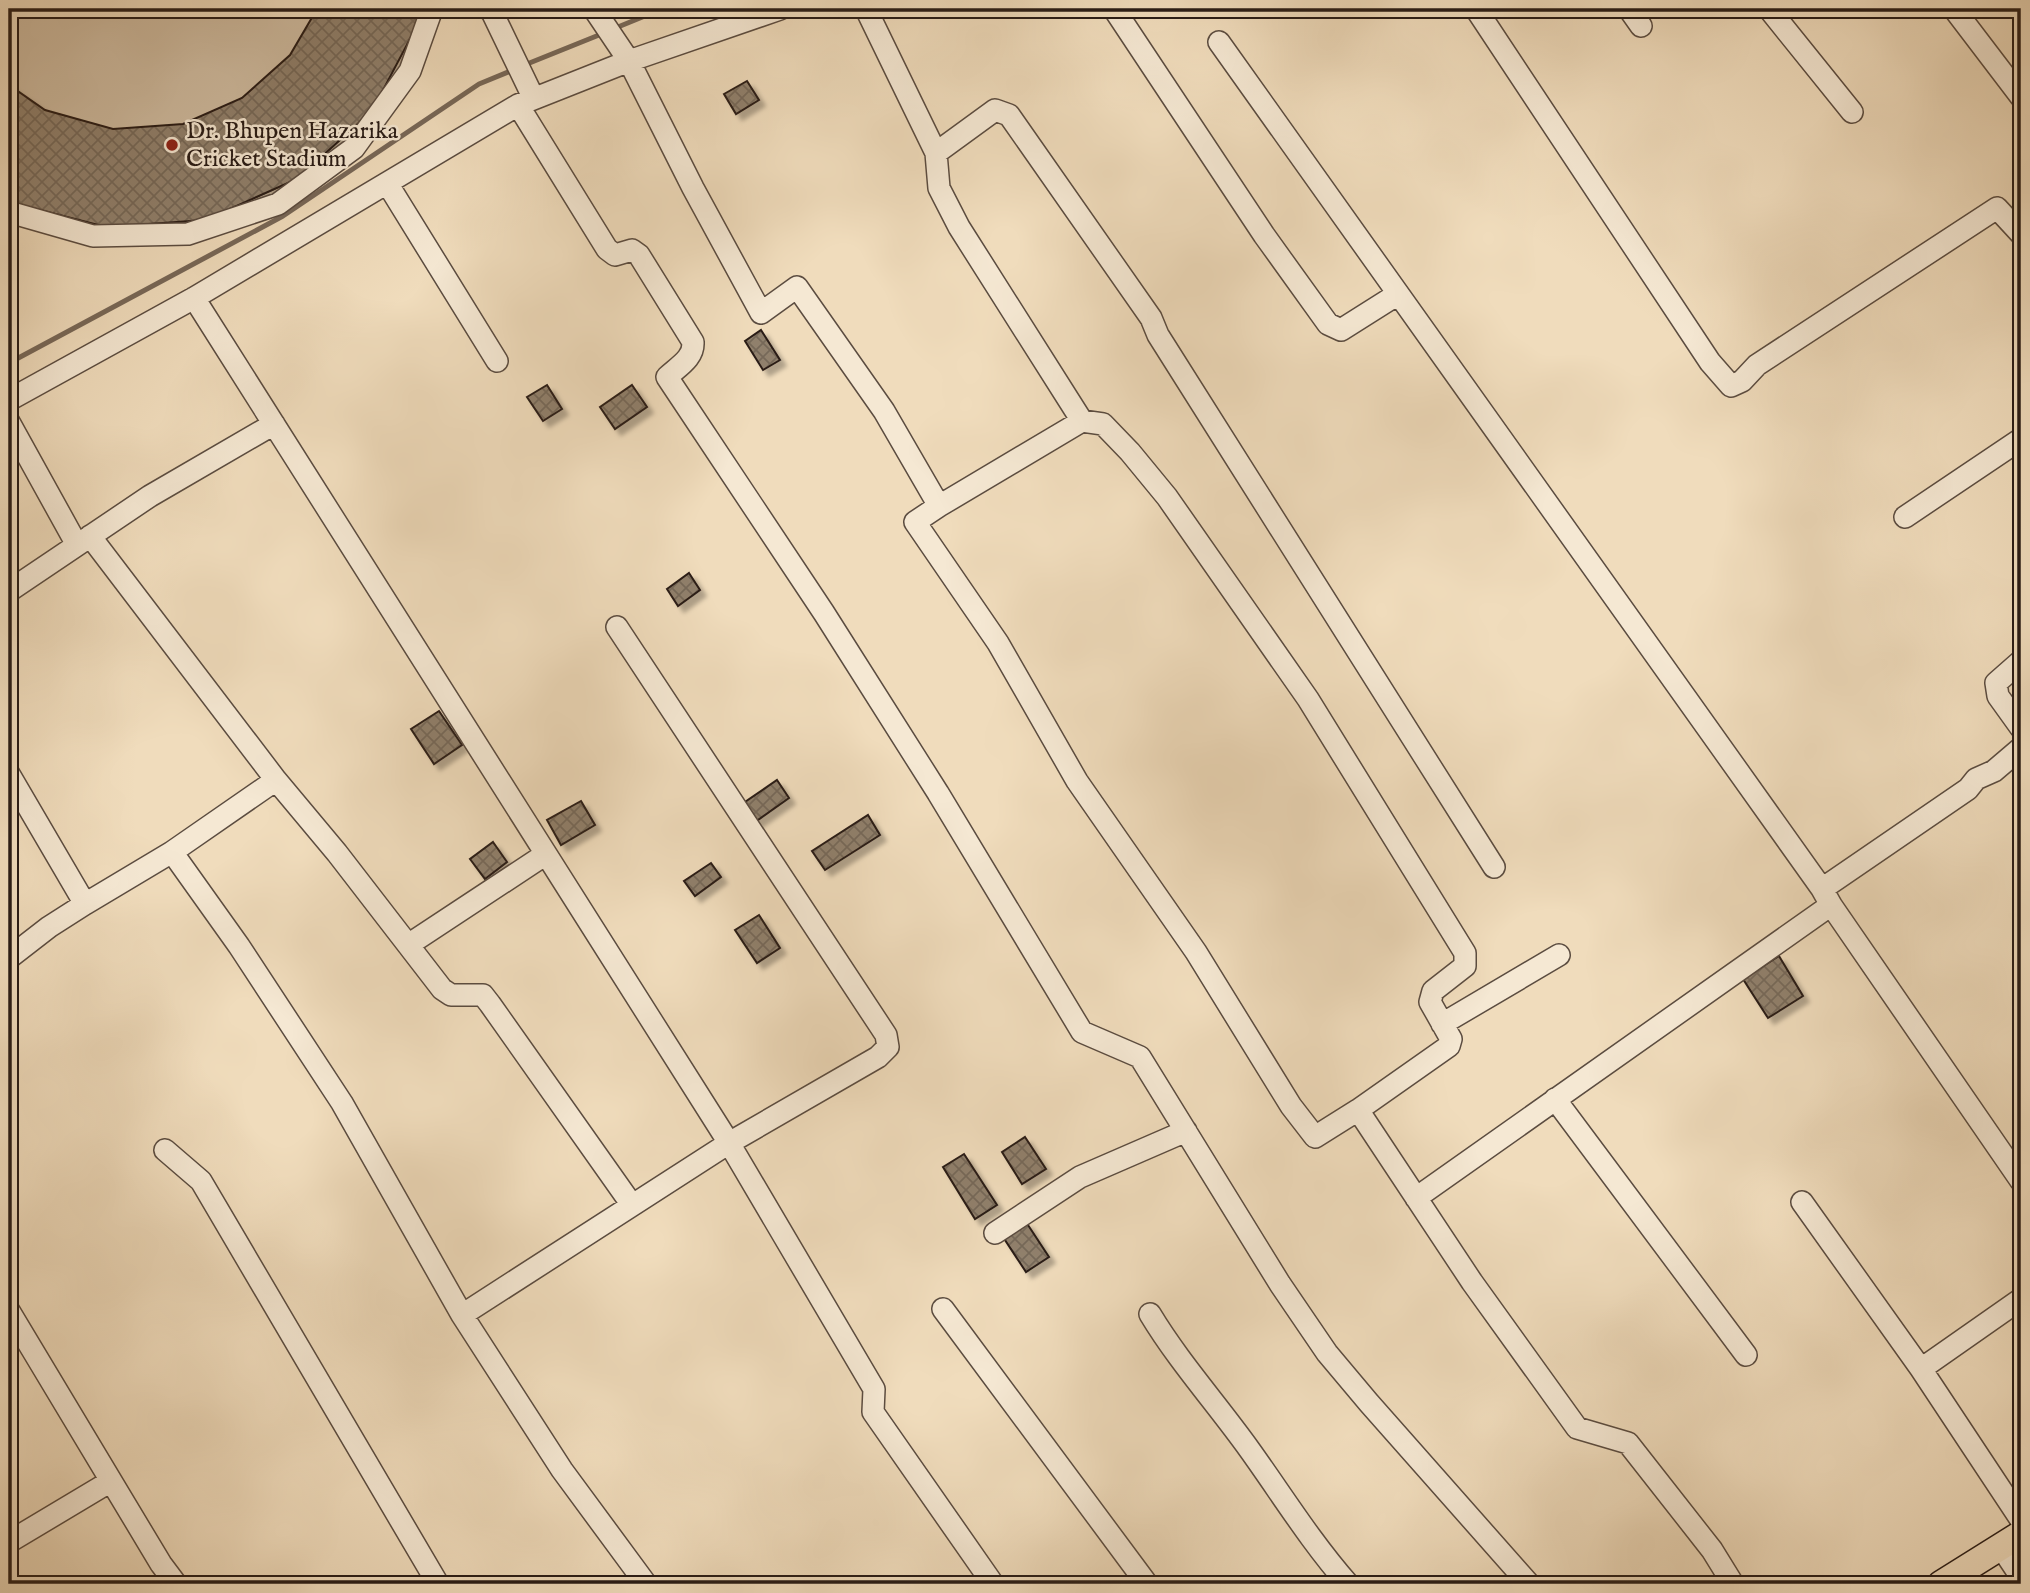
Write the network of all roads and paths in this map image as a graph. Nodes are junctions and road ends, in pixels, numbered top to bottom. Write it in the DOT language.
graph roads {
  1 [pos="432,9"];
  2 [pos="594,9"];
  3 [pos="780,9"];
  4 [pos="866,9"];
  5 [pos="1114,9"];
  6 [pos="1476,9"];
  7 [pos="1769,9"];
  8 [pos="1954,9"];
  9 [pos="489,10"];
  10 [pos="1219,42"];
  11 [pos="629,61"];
  12 [pos="2021,97"];
  13 [pos="526,101"];
  14 [pos="1852,112"];
  15 [pos="936,153"];
  16 [pos="387,183"];
  17 [pos="9,212"];
  18 [pos="2021,234"];
  19 [pos="1398,294"];
  20 [pos="194,298"];
  21 [pos="496,362"];
  22 [pos="9,400"];
  23 [pos="1082,421"];
  24 [pos="9,422"];
  25 [pos="274,424"];
  26 [pos="2021,439"];
  27 [pos="939,506"];
  28 [pos="1905,517"];
  29 [pos="84,541"];
  30 [pos="9,591"];
  31 [pos="617,626"];
  32 [pos="2021,661"];
  33 [pos="2021,728"];
  34 [pos="2021,748"];
  35 [pos="9,774"];
  36 [pos="276,780"];
  37 [pos="172,852"];
  38 [pos="546,854"];
  39 [pos="1494,867"];
  40 [pos="1826,897"];
  41 [pos="85,904"];
  42 [pos="408,946"];
  43 [pos="1559,955"];
  44 [pos="9,958"];
  45 [pos="1442,1024"];
  46 [pos="1555,1099"];
  47 [pos="1358,1110"];
  48 [pos="1186,1131"];
  49 [pos="729,1143"];
  50 [pos="165,1150"];
  51 [pos="2021,1181"];
  52 [pos="1416,1198"];
  53 [pos="1802,1202"];
  54 [pos="632,1205"];
  55 [pos="995,1233"];
  56 [pos="2021,1299"];
  57 [pos="943,1309"];
  58 [pos="1150,1314"];
  59 [pos="462,1315"];
  60 [pos="11,1320"];
  61 [pos="1746,1354"];
  62 [pos="1921,1368"];
  63 [pos="111,1481"];
  64 [pos="2021,1520"];
  65 [pos="2011,1540"];
  66 [pos="9,1542"];
  67 [pos="2021,1577"];
  68 [pos="176,1584"];
  69 [pos="438,1584"];
  70 [pos="646,1584"];
  71 [pos="993,1584"];
  72 [pos="1147,1584"];
  73 [pos="1348,1584"];
  74 [pos="1529,1584"];
  75 [pos="1733,1584"];
  76 [pos="1941,1584"];
  1 -- 17 [label="street"];
  2 -- 11 [label="street"];
  3 -- 11 [label="street"];
  4 -- 15 [label="street"];
  5 -- 19 [label="street"];
  6 -- 18 [label="street"];
  7 -- 14 [label="street"];
  8 -- 12 [label="street"];
  9 -- 13 [label="street"];
  10 -- 19 [label="street"];
  11 -- 13 [label="street"];
  11 -- 27 [label="street"];
  13 -- 16 [label="street"];
  13 -- 48 [label="street"];
  15 -- 23 [label="street"];
  15 -- 39 [label="street"];
  16 -- 20 [label="street"];
  16 -- 21 [label="street"];
  19 -- 40 [label="street"];
  20 -- 22 [label="street"];
  20 -- 25 [label="street"];
  23 -- 27 [label="street"];
  23 -- 45 [label="street"];
  24 -- 29 [label="street"];
  25 -- 29 [label="street"];
  25 -- 38 [label="street"];
  26 -- 28 [label="street"];
  27 -- 47 [label="street"];
  29 -- 30 [label="street"];
  29 -- 36 [label="street"];
  31 -- 49 [label="street"];
  32 -- 33 [label="street"];
  34 -- 40 [label="street"];
  35 -- 41 [label="street"];
  36 -- 37 [label="street"];
  36 -- 42 [label="street"];
  37 -- 41 [label="street"];
  37 -- 59 [label="street"];
  38 -- 42 [label="street"];
  38 -- 49 [label="street"];
  40 -- 46 [label="street"];
  40 -- 51 [label="street"];
  41 -- 44 [label="street"];
  42 -- 54 [label="street"];
  43 -- 45 [label="street"];
  45 -- 47 [label="street"];
  46 -- 52 [label="street"];
  46 -- 61 [label="street"];
  47 -- 52 [label="street"];
  48 -- 55 [label="street"];
  48 -- 74 [label="street"];
  49 -- 54 [label="street"];
  49 -- 71 [label="street"];
  50 -- 69 [label="street"];
  52 -- 75 [label="street"];
  53 -- 62 [label="street"];
  54 -- 59 [label="street"];
  56 -- 62 [label="street"];
  57 -- 72 [label="street"];
  58 -- 73 [label="street"];
  59 -- 70 [label="street"];
  60 -- 63 [label="street"];
  62 -- 64 [label="street"];
  63 -- 66 [label="street"];
  63 -- 68 [label="street"];
  65 -- 67 [label="street"];
  65 -- 76 [label="main road"];
}
